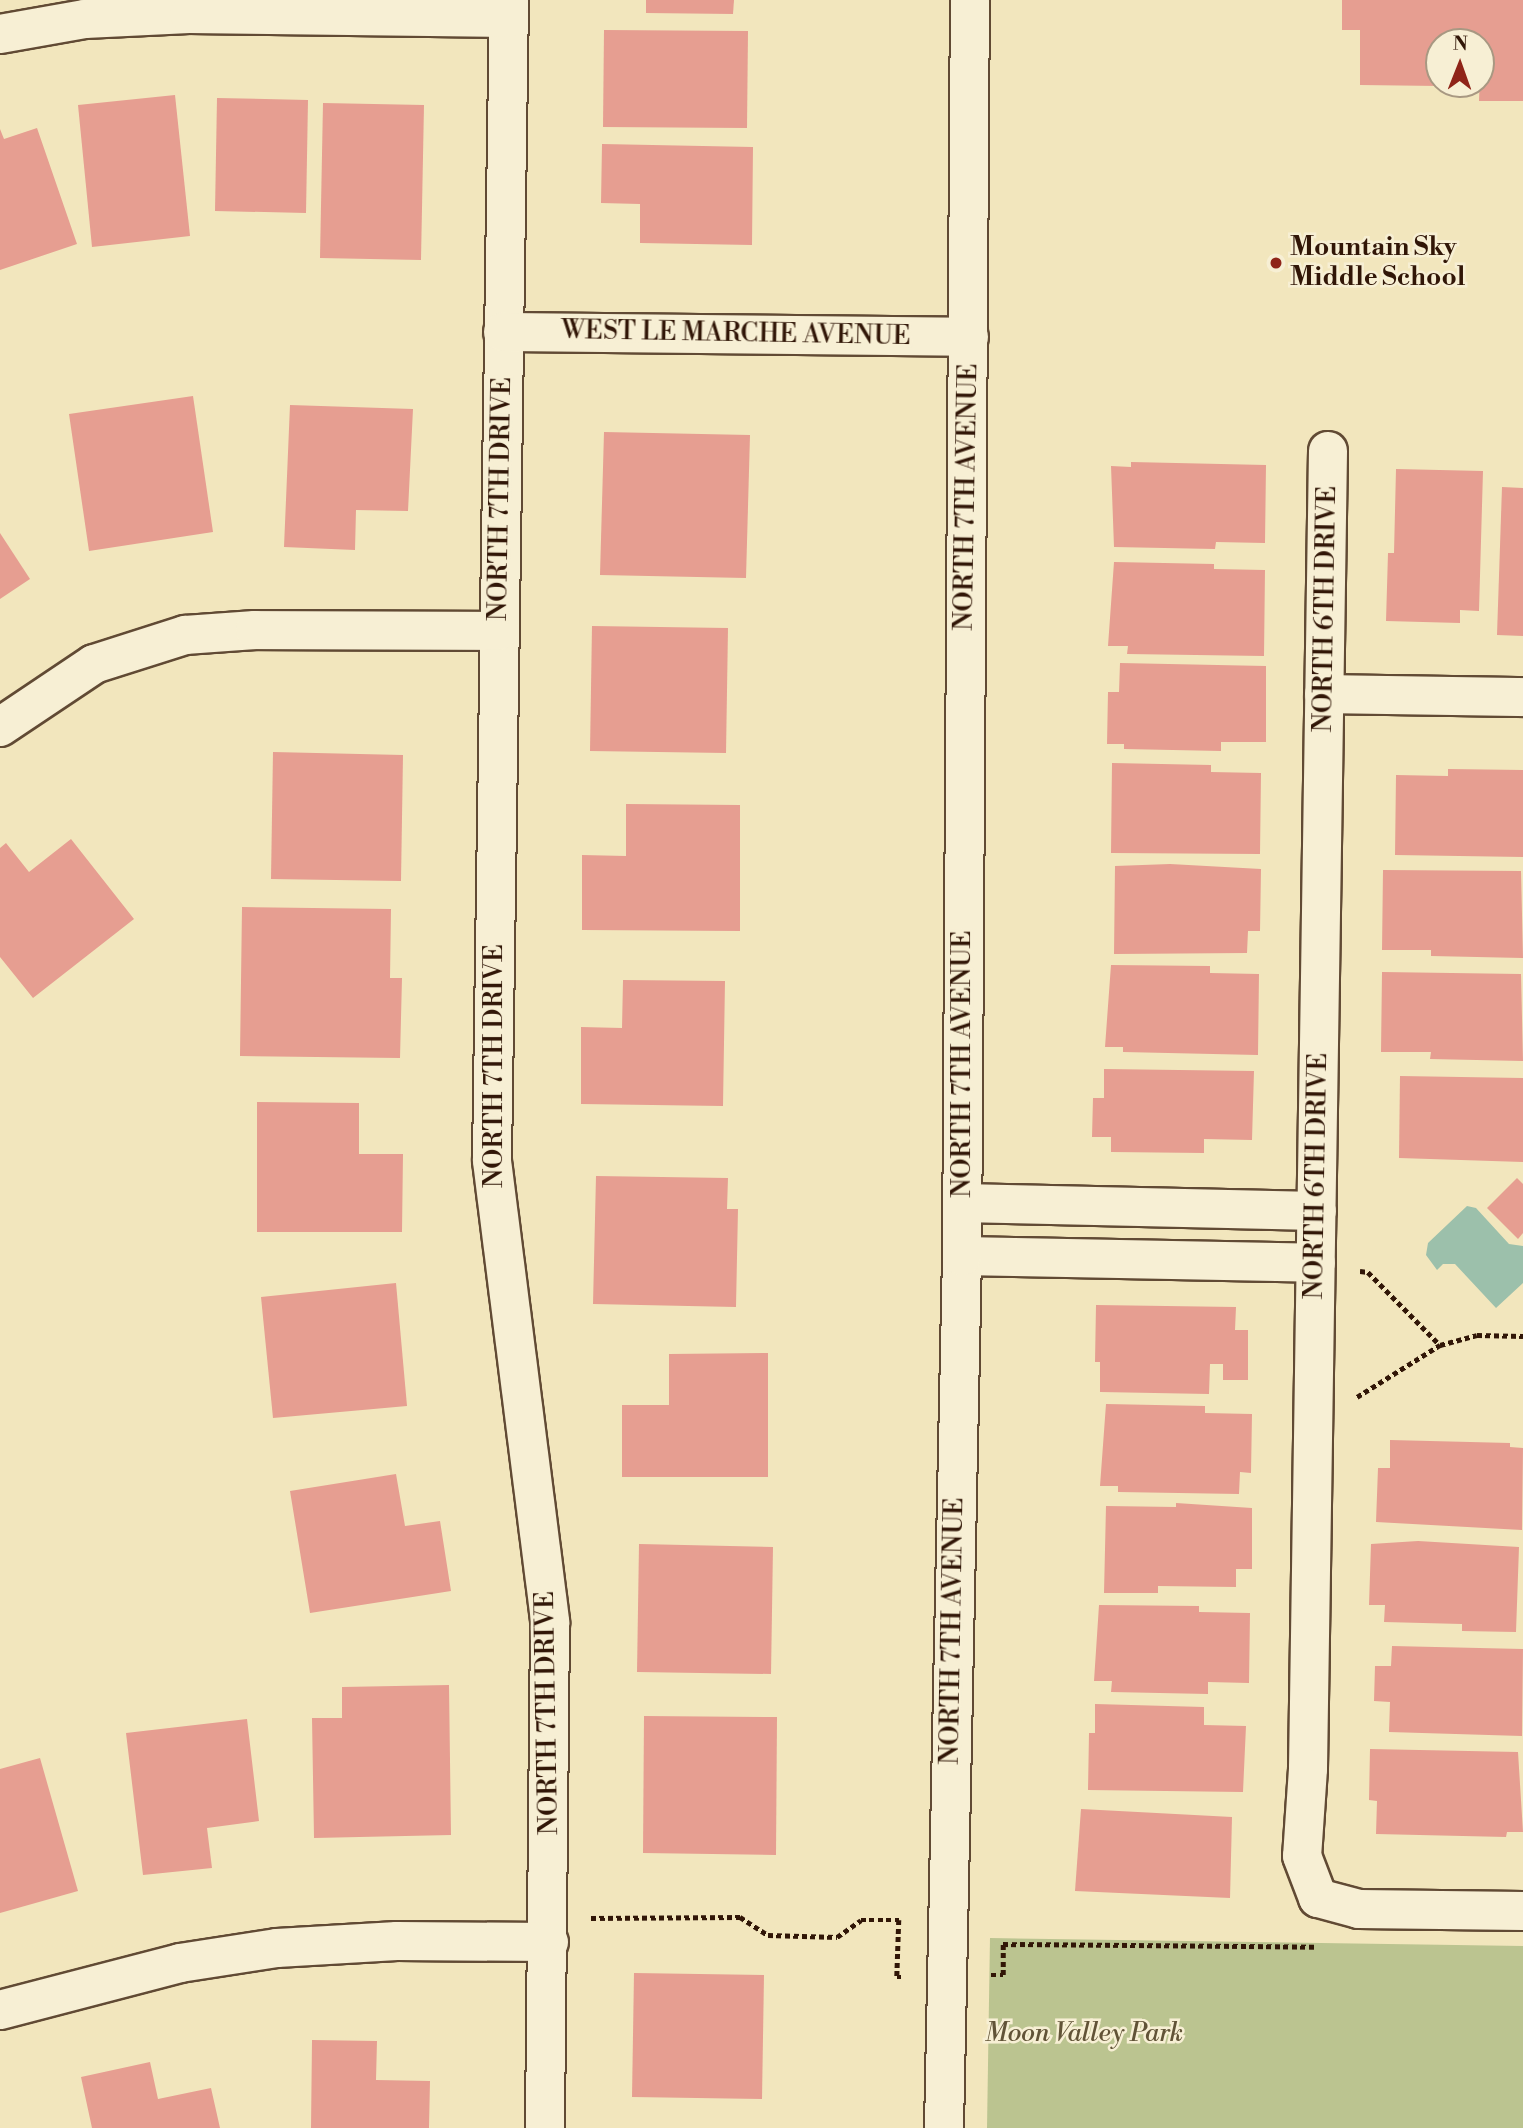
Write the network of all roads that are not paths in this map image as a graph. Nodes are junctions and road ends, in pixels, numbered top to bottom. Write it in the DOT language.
graph roads {
  1 [pos="970,0"];
  2 [pos="509,9"];
  3 [pos="0,34"];
  4 [pos="503,332"];
  5 [pos="969,337"];
  6 [pos="1328,451"];
  7 [pos="499,631"];
  8 [pos="1324,694"];
  9 [pos="1523,697"];
  10 [pos="0,727"];
  11 [pos="962,1203"];
  12 [pos="1317,1211"];
  13 [pos="962,1256"];
  14 [pos="1316,1265"];
  15 [pos="1523,1911"];
  16 [pos="550,1930"];
  17 [pos="0,2010"];
  18 [pos="545,2128"];
  19 [pos="944,2128"];
  1 -- 5 [label="street, NORTH 7TH AVENUE"];
  2 -- 3 [label="street"];
  2 -- 4 [label="street, NORTH 7TH DRIVE"];
  4 -- 5 [label="street, WEST LE MARCHE AVENUE"];
  4 -- 7 [label="street, NORTH 7TH DRIVE"];
  5 -- 11 [label="street, NORTH 7TH AVENUE"];
  6 -- 8 [label="street, NORTH 6TH DRIVE"];
  7 -- 10 [label="street"];
  7 -- 16 [label="street, NORTH 7TH DRIVE"];
  8 -- 9 [label="street"];
  8 -- 12 [label="street, NORTH 6TH DRIVE"];
  11 -- 12 [label="street"];
  11 -- 13 [label="street, NORTH 7TH AVENUE"];
  12 -- 14 [label="street, NORTH 6TH DRIVE"];
  13 -- 14 [label="street"];
  13 -- 19 [label="street, NORTH 7TH AVENUE"];
  14 -- 15 [label="street, NORTH 6TH DRIVE"];
  16 -- 17 [label="street"];
  16 -- 18 [label="street, NORTH 7TH DRIVE"];
}
